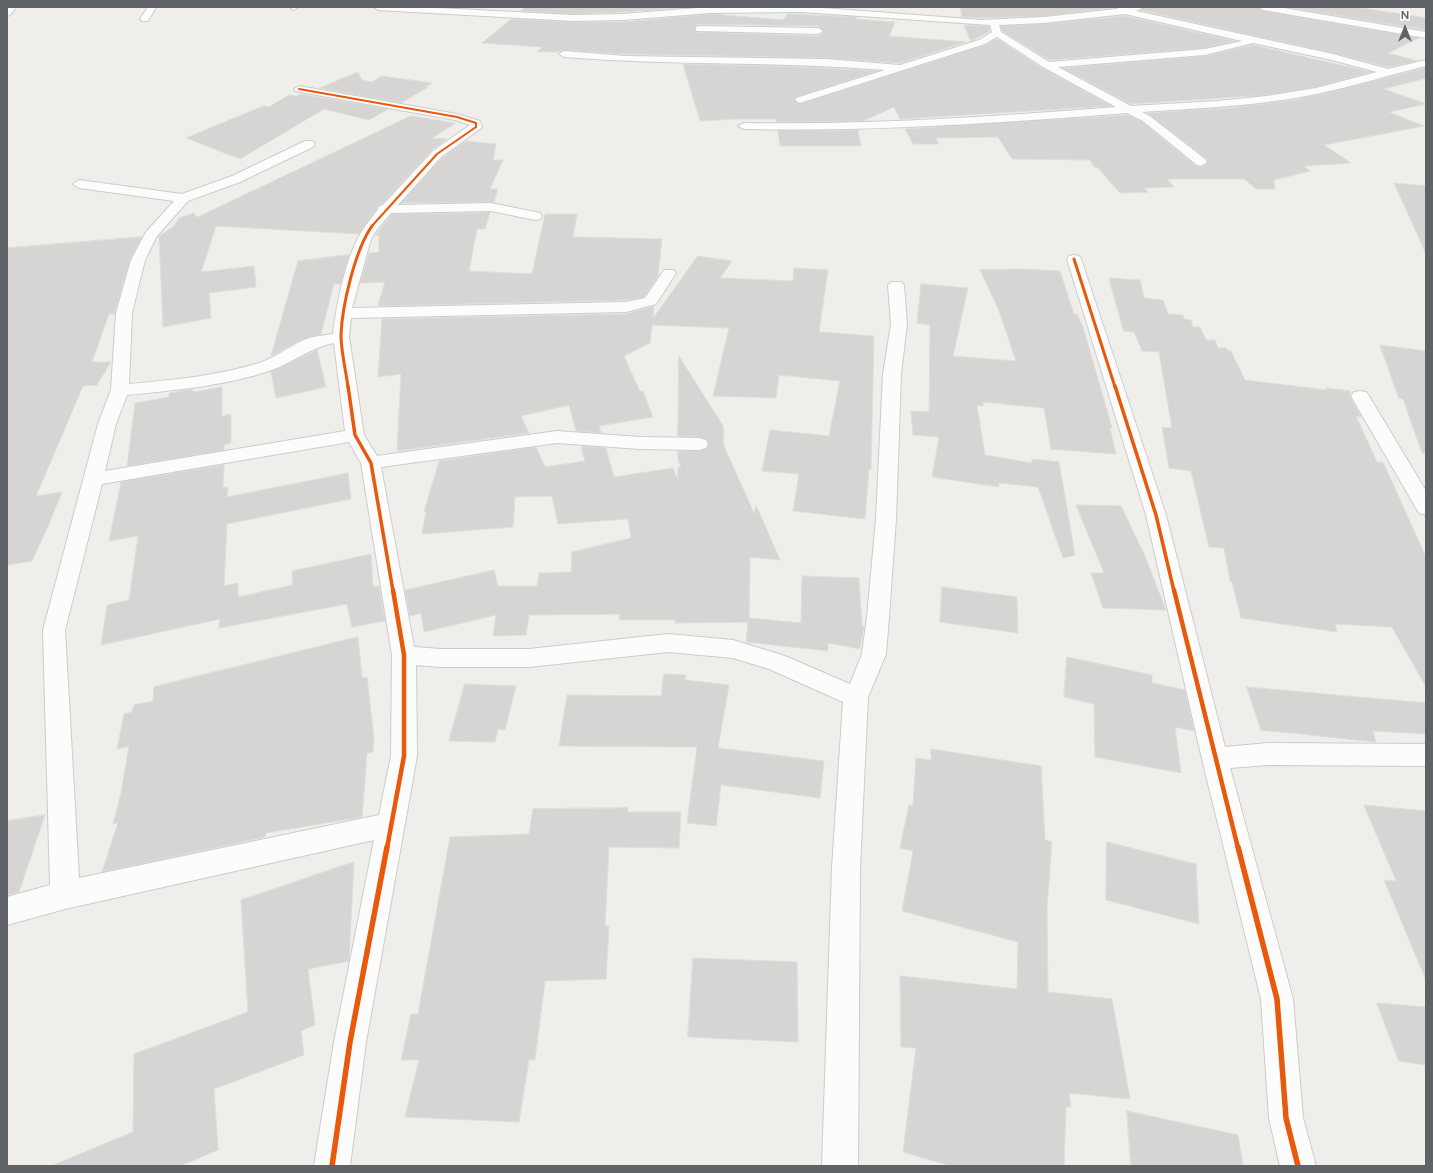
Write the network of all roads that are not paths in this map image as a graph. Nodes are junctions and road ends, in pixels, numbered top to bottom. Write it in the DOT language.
graph roads {
  1 [pos="12,7"];
  2 [pos="152,7"];
  3 [pos="378,7"];
  4 [pos="1111,7"];
  5 [pos="1140,7"];
  6 [pos="1263,7"];
  7 [pos="781,8"];
  8 [pos="1126,11"];
  9 [pos="7,14"];
  10 [pos="145,19"];
  11 [pos="994,23"];
  12 [pos="699,29"];
  13 [pos="765,29"];
  14 [pos="818,31"];
  15 [pos="997,33"];
  16 [pos="1426,35"];
  17 [pos="1254,41"];
  18 [pos="564,54"];
  19 [pos="1426,63"];
  20 [pos="1047,65"];
  21 [pos="902,68"];
  22 [pos="1388,72"];
  23 [pos="299,89"];
  24 [pos="800,100"];
  25 [pos="1130,109"];
  26 [pos="744,126"];
  27 [pos="309,144"];
  28 [pos="1201,162"];
  29 [pos="78,184"];
  30 [pos="183,198"];
  31 [pos="385,209"];
  32 [pos="535,216"];
  33 [pos="1074,259"];
  34 [pos="669,273"];
  35 [pos="896,285"];
  36 [pos="343,313"];
  37 [pos="341,337"];
  38 [pos="120,390"];
  39 [pos="1360,396"];
  40 [pos="355,435"];
  41 [pos="699,444"];
  42 [pos="371,463"];
  43 [pos="92,479"];
  44 [pos="1426,508"];
  45 [pos="404,655"];
  46 [pos="856,697"];
  47 [pos="1426,755"];
  48 [pos="1215,759"];
  49 [pos="392,824"];
  50 [pos="65,896"];
  51 [pos="7,912"];
  52 [pos="332,1166"];
  53 [pos="840,1166"];
  54 [pos="1298,1166"];
  1 -- 9 [label="street"];
  2 -- 10 [label="street"];
  3 -- 7 [label="street"];
  4 -- 8 [label="street"];
  5 -- 8 [label="street"];
  6 -- 16 [label="street"];
  7 -- 11 [label="street"];
  7 -- 13 [label="street"];
  8 -- 11 [label="street"];
  8 -- 17 [label="street"];
  11 -- 15 [label="street"];
  12 -- 13 [label="street"];
  13 -- 14 [label="street"];
  15 -- 20 [label="street"];
  15 -- 21 [label="street"];
  17 -- 20 [label="street"];
  17 -- 22 [label="street"];
  18 -- 21 [label="street"];
  19 -- 22 [label="street"];
  20 -- 25 [label="street"];
  21 -- 24 [label="street"];
  22 -- 25 [label="street"];
  23 -- 31 [label="street"];
  25 -- 26 [label="street"];
  25 -- 28 [label="street"];
  27 -- 30 [label="street"];
  29 -- 30 [label="street"];
  30 -- 38 [label="street"];
  31 -- 32 [label="street"];
  31 -- 36 [label="street"];
  33 -- 48 [label="street"];
  34 -- 36 [label="street"];
  35 -- 46 [label="street"];
  36 -- 37 [label="street"];
  37 -- 38 [label="street"];
  37 -- 40 [label="street"];
  38 -- 43 [label="street"];
  39 -- 44 [label="street"];
  40 -- 42 [label="street"];
  40 -- 43 [label="street"];
  41 -- 42 [label="street"];
  42 -- 45 [label="street"];
  43 -- 50 [label="street"];
  45 -- 46 [label="street"];
  45 -- 49 [label="street"];
  46 -- 53 [label="street"];
  47 -- 48 [label="street"];
  48 -- 54 [label="street"];
  49 -- 50 [label="street"];
  49 -- 52 [label="street"];
  50 -- 51 [label="street"];
}
